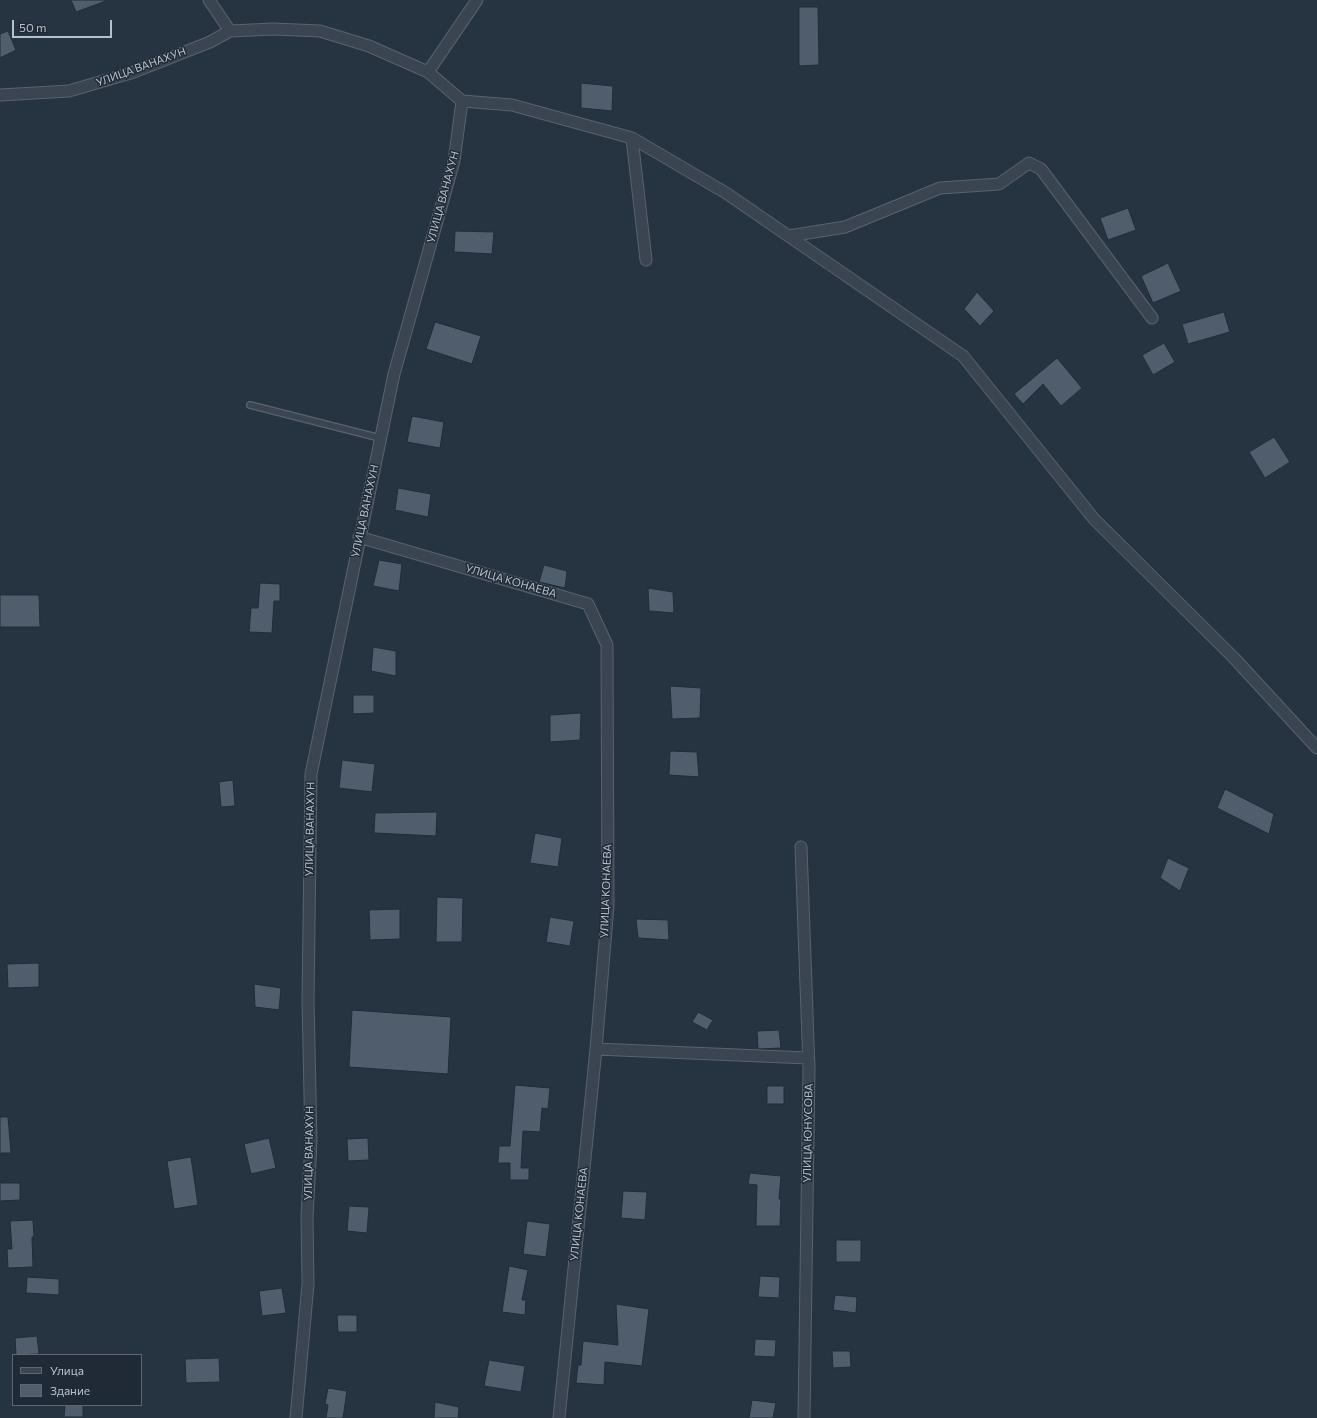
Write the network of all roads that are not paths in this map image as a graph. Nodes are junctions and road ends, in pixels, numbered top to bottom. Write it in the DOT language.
graph roads {
  1 [pos="209,0"];
  2 [pos="477,0"];
  3 [pos="230,32"];
  4 [pos="428,72"];
  5 [pos="0,95"];
  6 [pos="462,101"];
  7 [pos="632,138"];
  8 [pos="788,236"];
  9 [pos="646,260"];
  10 [pos="1152,318"];
  11 [pos="250,405"];
  12 [pos="380,438"];
  13 [pos="359,537"];
  14 [pos="1317,748"];
  15 [pos="801,847"];
  16 [pos="596,1049"];
  17 [pos="808,1058"];
  18 [pos="296,1418"];
  19 [pos="558,1418"];
  20 [pos="804,1418"];
  1 -- 3 [label="street"];
  2 -- 4 [label="street"];
  3 -- 4 [label="street, УЛИЦА ВАНАХУН"];
  3 -- 5 [label="street, УЛИЦА ВАНАХУН"];
  4 -- 6 [label="street, УЛИЦА ВАНАХУН"];
  6 -- 7 [label="street"];
  6 -- 12 [label="street, УЛИЦА ВАНАХУН"];
  7 -- 8 [label="street"];
  7 -- 9 [label="street"];
  8 -- 10 [label="street"];
  8 -- 14 [label="street"];
  11 -- 12 [label="lane"];
  12 -- 13 [label="street, УЛИЦА ВАНАХУН"];
  13 -- 16 [label="street, УЛИЦА КОНАЕВА"];
  13 -- 18 [label="street, УЛИЦА ВАНАХУН"];
  15 -- 17 [label="street, УЛИЦА ЮНУСОВА"];
  16 -- 17 [label="street"];
  16 -- 19 [label="street, УЛИЦА КОНАЕВА"];
  17 -- 20 [label="street, УЛИЦА ЮНУСОВА"];
}
